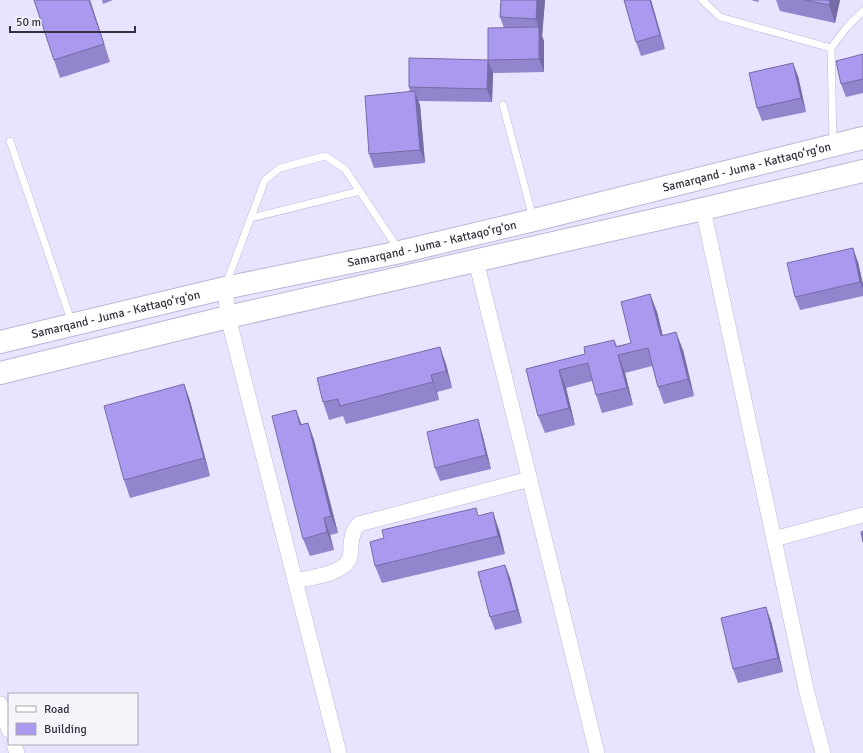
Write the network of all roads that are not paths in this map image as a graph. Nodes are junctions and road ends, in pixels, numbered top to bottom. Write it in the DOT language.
graph roads {
  1 [pos="702,0"];
  2 [pos="863,11"];
  3 [pos="831,48"];
  4 [pos="503,104"];
  5 [pos="863,138"];
  6 [pos="10,142"];
  7 [pos="834,145"];
  8 [pos="863,171"];
  9 [pos="360,191"];
  10 [pos="703,209"];
  11 [pos="251,218"];
  12 [pos="534,220"];
  13 [pos="400,252"];
  14 [pos="476,261"];
  15 [pos="225,288"];
  16 [pos="228,316"];
  17 [pos="73,325"];
  18 [pos="0,342"];
  19 [pos="0,373"];
  20 [pos="530,479"];
  21 [pos="863,515"];
  22 [pos="774,539"];
  23 [pos="295,581"];
  24 [pos="0,704"];
  25 [pos="8,727"];
  26 [pos="339,753"];
  27 [pos="598,753"];
  28 [pos="823,753"];
  1 -- 3 [label="lane"];
  2 -- 3 [label="lane"];
  3 -- 7 [label="lane"];
  4 -- 12 [label="lane"];
  5 -- 7 [label="main road, Samarqand - Juma - Kattaqo‘rg‘on"];
  6 -- 17 [label="lane"];
  7 -- 12 [label="main road, Samarqand - Juma - Kattaqo‘rg‘on"];
  8 -- 10 [label="main road"];
  9 -- 11 [label="lane"];
  9 -- 11 [label="lane"];
  9 -- 13 [label="lane"];
  10 -- 14 [label="main road"];
  10 -- 22 [label="street"];
  11 -- 15 [label="lane"];
  12 -- 13 [label="main road, Samarqand - Juma - Kattaqo‘rg‘on"];
  13 -- 15 [label="main road, Samarqand - Juma - Kattaqo‘rg‘on"];
  14 -- 16 [label="main road"];
  14 -- 20 [label="street"];
  15 -- 16 [label="street"];
  15 -- 17 [label="main road, Samarqand - Juma - Kattaqo‘rg‘on"];
  16 -- 19 [label="main road"];
  16 -- 23 [label="street"];
  17 -- 18 [label="main road, Samarqand - Juma - Kattaqo‘rg‘on"];
  20 -- 23 [label="street"];
  20 -- 27 [label="street"];
  21 -- 22 [label="street"];
  22 -- 28 [label="street"];
  23 -- 26 [label="street"];
  24 -- 25 [label="street"];
}
